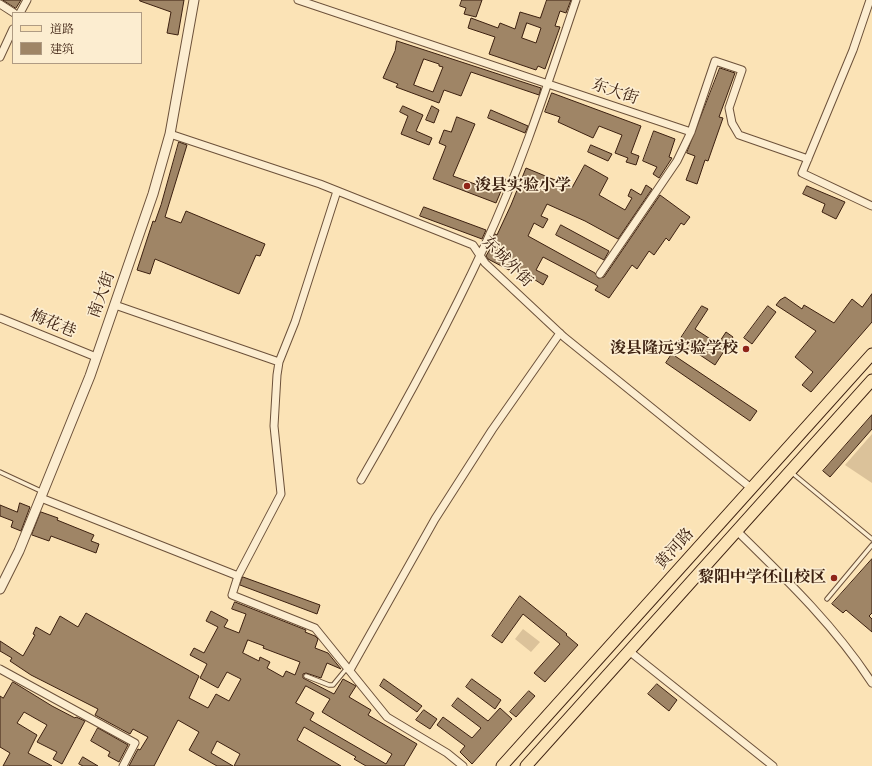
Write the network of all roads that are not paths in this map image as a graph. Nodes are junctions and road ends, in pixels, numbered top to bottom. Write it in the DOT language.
graph roads {
  1 [pos="27,0"];
  2 [pos="194,0"];
  3 [pos="298,0"];
  4 [pos="576,0"];
  5 [pos="870,0"];
  6 [pos="0,4"];
  7 [pos="12,12"];
  8 [pos="21,12"];
  9 [pos="12,31"];
  10 [pos="0,57"];
  11 [pos="547,84"];
  12 [pos="691,132"];
  13 [pos="170,134"];
  14 [pos="808,158"];
  15 [pos="337,191"];
  16 [pos="872,206"];
  17 [pos="480,255"];
  18 [pos="600,274"];
  19 [pos="115,305"];
  20 [pos="0,318"];
  21 [pos="560,333"];
  22 [pos="872,354"];
  23 [pos="96,357"];
  24 [pos="279,362"];
  25 [pos="872,380"];
  26 [pos="0,472"];
  27 [pos="790,472"];
  28 [pos="361,480"];
  29 [pos="751,488"];
  30 [pos="42,495"];
  31 [pos="737,531"];
  32 [pos="872,539"];
  33 [pos="872,545"];
  34 [pos="238,576"];
  35 [pos="0,588"];
  36 [pos="827,599"];
  37 [pos="629,651"];
  38 [pos="0,669"];
  39 [pos="349,669"];
  40 [pos="306,676"];
  41 [pos="872,683"];
  42 [pos="123,766"];
  43 [pos="463,766"];
  44 [pos="502,766"];
  45 [pos="526,766"];
  46 [pos="773,766"];
  1 -- 8 [label="street"];
  2 -- 13 [label="street, 南大街"];
  3 -- 11 [label="street, 东大街"];
  4 -- 11 [label="street"];
  5 -- 14 [label="street"];
  6 -- 7 [label="street"];
  9 -- 10 [label="street"];
  11 -- 12 [label="street, 东大街"];
  11 -- 17 [label="street"];
  12 -- 14 [label="street"];
  12 -- 18 [label="street"];
  13 -- 15 [label="street, 东城外街"];
  13 -- 19 [label="street, 南大街"];
  14 -- 16 [label="street"];
  15 -- 17 [label="street, 东城外街"];
  15 -- 24 [label="street"];
  17 -- 21 [label="street, 东城外街"];
  17 -- 28 [label="street"];
  19 -- 23 [label="street, 南大街"];
  19 -- 24 [label="street"];
  20 -- 23 [label="street, 梅花巷"];
  21 -- 29 [label="street, 东城外街"];
  21 -- 39 [label="street"];
  22 -- 29 [label="main road, 黄河路"];
  23 -- 30 [label="street, 南大街"];
  24 -- 34 [label="street"];
  25 -- 27 [label="main road"];
  26 -- 30 [label="lane"];
  27 -- 31 [label="main road"];
  27 -- 32 [label="lane"];
  29 -- 44 [label="main road, 黄河路"];
  30 -- 34 [label="street"];
  30 -- 35 [label="street, 南大街"];
  31 -- 37 [label="main road"];
  31 -- 41 [label="street"];
  33 -- 36 [label="lane"];
  34 -- 39 [label="street"];
  37 -- 45 [label="main road"];
  37 -- 46 [label="street"];
  38 -- 42 [label="street"];
  39 -- 40 [label="lane"];
  39 -- 43 [label="street"];
}
